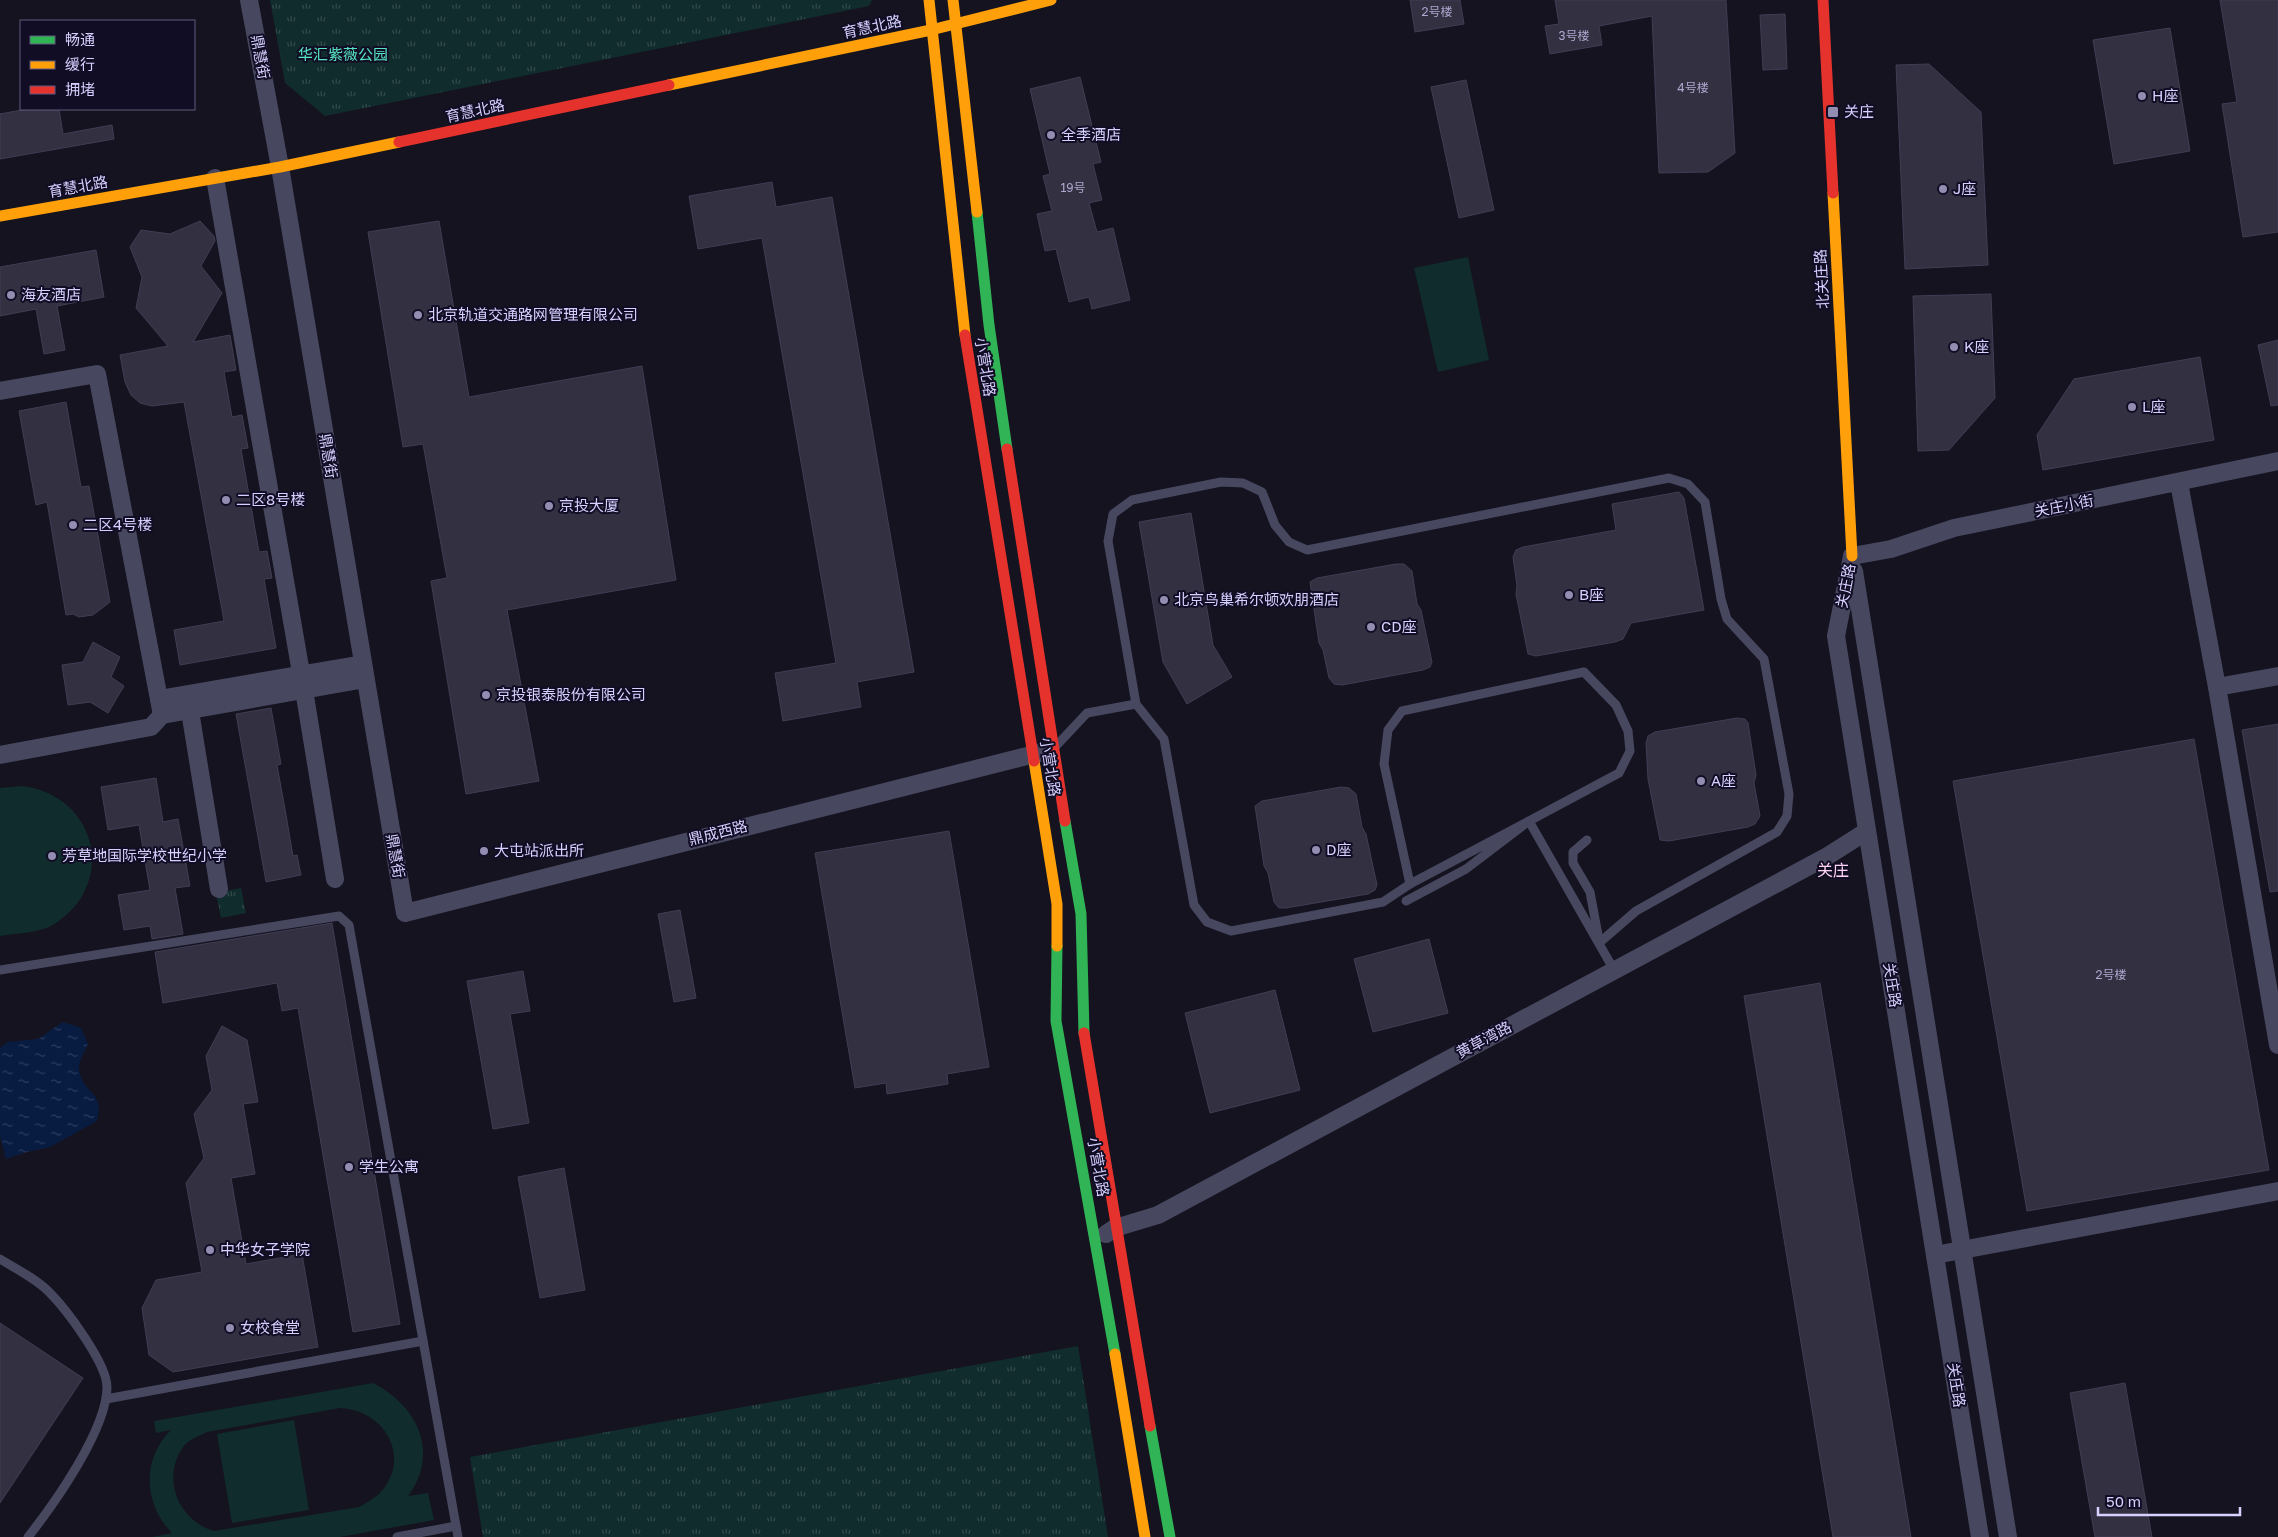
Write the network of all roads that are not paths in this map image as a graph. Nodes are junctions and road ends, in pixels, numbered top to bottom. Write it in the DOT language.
graph roads {
  1 [pos="249,0"];
  2 [pos="929,0"];
  3 [pos="953,0"];
  4 [pos="1052,0"];
  5 [pos="1823,0"];
  6 [pos="955,24"];
  7 [pos="931,30"];
  8 [pos="280,167"];
  9 [pos="215,178"];
  10 [pos="0,216"];
  11 [pos="0,391"];
  12 [pos="2278,461"];
  13 [pos="2179,483"];
  14 [pos="1852,556"];
  15 [pos="364,671"];
  16 [pos="2278,676"];
  17 [pos="303,682"];
  18 [pos="2217,687"];
  19 [pos="189,702"];
  20 [pos="1136,704"];
  21 [pos="160,707"];
  22 [pos="1052,750"];
  23 [pos="1032,754"];
  24 [pos="0,755"];
  25 [pos="1529,821"];
  26 [pos="1867,831"];
  27 [pos="1587,840"];
  28 [pos="335,879"];
  29 [pos="1410,884"];
  30 [pos="219,889"];
  31 [pos="1406,901"];
  32 [pos="405,913"];
  33 [pos="1599,943"];
  34 [pos="0,970"];
  35 [pos="1614,970"];
  36 [pos="2278,1045"];
  37 [pos="2278,1191"];
  38 [pos="1115,1228"];
  39 [pos="1096,1239"];
  40 [pos="1962,1250"];
  41 [pos="1935,1255"];
  42 [pos="0,1258"];
  43 [pos="423,1341"];
  44 [pos="106,1398"];
  45 [pos="456,1526"];
  46 [pos="28,1537"];
  47 [pos="397,1537"];
  48 [pos="458,1537"];
  49 [pos="1146,1537"];
  50 [pos="1170,1537"];
  51 [pos="1980,1537"];
  52 [pos="2008,1537"];
  1 -- 8 [label="street, 鼎慧街"];
  2 -- 7 [label="street, 小营北路"];
  3 -- 6 [label="street, 小营北路"];
  4 -- 6 [label="street, 育慧北路"];
  5 -- 14 [label="street, 北关庄路"];
  6 -- 7 [label="street, 育慧北路"];
  6 -- 22 [label="street, 小营北路"];
  7 -- 8 [label="street, 育慧北路"];
  7 -- 23 [label="street, 小营北路"];
  8 -- 9 [label="street, 育慧北路"];
  8 -- 15 [label="street, 鼎慧街"];
  9 -- 10 [label="street, 育慧北路"];
  9 -- 17 [label="street"];
  11 -- 21 [label="street"];
  12 -- 13 [label="street, 关庄小街"];
  13 -- 14 [label="street, 关庄小街"];
  13 -- 18 [label="street"];
  14 -- 26 [label="street, 关庄路"];
  14 -- 40 [label="street, 关庄路"];
  15 -- 17 [label="street"];
  15 -- 32 [label="street, 鼎慧街"];
  16 -- 18 [label="street"];
  17 -- 19 [label="street"];
  17 -- 28 [label="street"];
  18 -- 36 [label="street"];
  19 -- 21 [label="street"];
  19 -- 30 [label="street"];
  20 -- 22 [label="lane"];
  20 -- 29 [label="lane"];
  20 -- 33 [label="lane"];
  21 -- 24 [label="street"];
  22 -- 23 [label="street, 鼎成西路"];
  22 -- 38 [label="street, 小营北路"];
  23 -- 32 [label="street, 鼎成西路"];
  23 -- 39 [label="street, 小营北路"];
  25 -- 29 [label="lane"];
  25 -- 29 [label="lane"];
  25 -- 31 [label="lane"];
  25 -- 33 [label="lane"];
  26 -- 35 [label="street, 黄草湾路"];
  26 -- 41 [label="street, 关庄路"];
  27 -- 33 [label="lane"];
  33 -- 35 [label="lane"];
  34 -- 43 [label="lane"];
  35 -- 38 [label="street, 黄草湾路"];
  37 -- 40 [label="street"];
  38 -- 39 [label="street, 黄草湾路"];
  38 -- 50 [label="street, 小营北路"];
  39 -- 49 [label="street, 小营北路"];
  40 -- 41 [label="street"];
  40 -- 52 [label="street, 关庄路"];
  41 -- 51 [label="street, 关庄路"];
  42 -- 44 [label="lane"];
  43 -- 44 [label="lane"];
  43 -- 45 [label="lane"];
  44 -- 46 [label="lane"];
  45 -- 47 [label="lane"];
  45 -- 48 [label="lane"];
}
